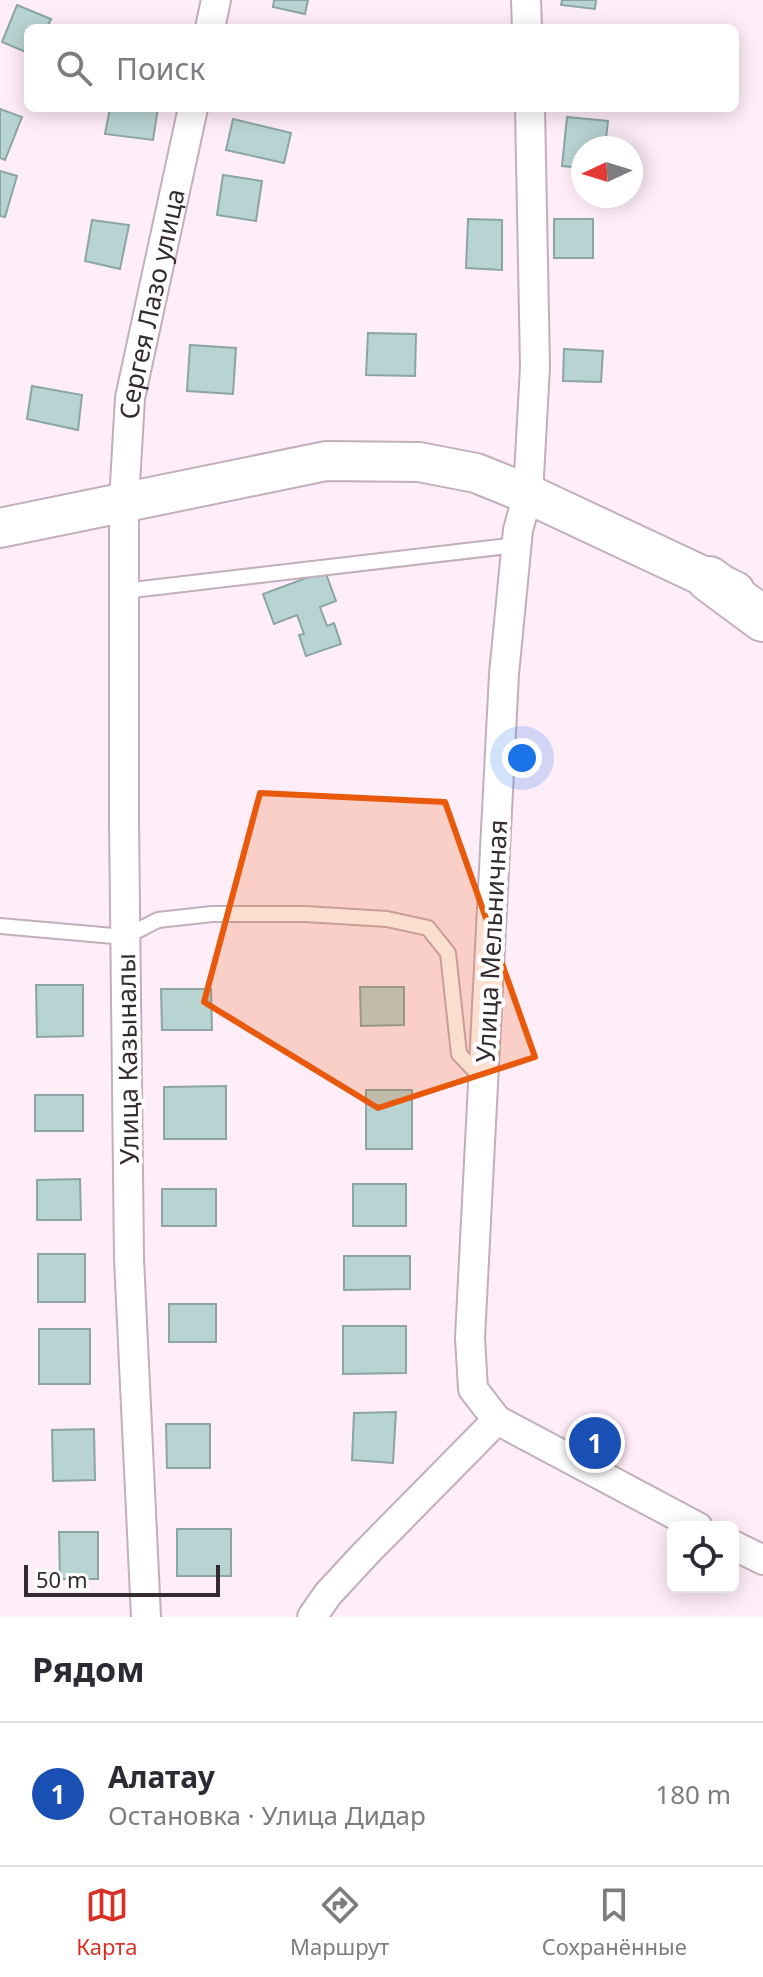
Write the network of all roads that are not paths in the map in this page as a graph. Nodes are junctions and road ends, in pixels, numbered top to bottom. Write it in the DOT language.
graph roads {
  1 [pos="216,0"];
  2 [pos="526,0"];
  3 [pos="211,24"];
  4 [pos="527,24"];
  5 [pos="192,112"];
  6 [pos="530,112"];
  7 [pos="528,494"];
  8 [pos="124,501"];
  9 [pos="0,528"];
  10 [pos="517,545"];
  11 [pos="709,579"];
  12 [pos="124,591"];
  13 [pos="763,604"];
  14 [pos="763,619"];
  15 [pos="0,926"];
  16 [pos="125,937"];
  17 [pos="484,1080"];
  18 [pos="497,1420"];
  19 [pos="687,1521"];
  20 [pos="739,1548"];
  21 [pos="763,1560"];
  22 [pos="146,1617"];
  23 [pos="312,1617"];
  1 -- 3 [label="street"];
  2 -- 4 [label="street"];
  5 -- 8 [label="street, Сергея Лазо улица"];
  6 -- 7 [label="street, Улица Мельничная"];
  7 -- 8 [label="main road"];
  7 -- 10 [label="street, Улица Мельничная"];
  7 -- 11 [label="main road"];
  8 -- 9 [label="main road"];
  8 -- 12 [label="street, Улица Казыналы"];
  10 -- 12 [label="lane"];
  10 -- 17 [label="street, Улица Мельничная"];
  11 -- 13 [label="main road"];
  11 -- 14 [label="highway"];
  12 -- 16 [label="street, Улица Казыналы"];
  15 -- 16 [label="lane"];
  16 -- 17 [label="lane"];
  16 -- 22 [label="street, Улица Казыналы"];
  17 -- 18 [label="street, Улица Мельничная"];
  18 -- 19 [label="street"];
  18 -- 23 [label="street"];
  20 -- 21 [label="street"];
}
